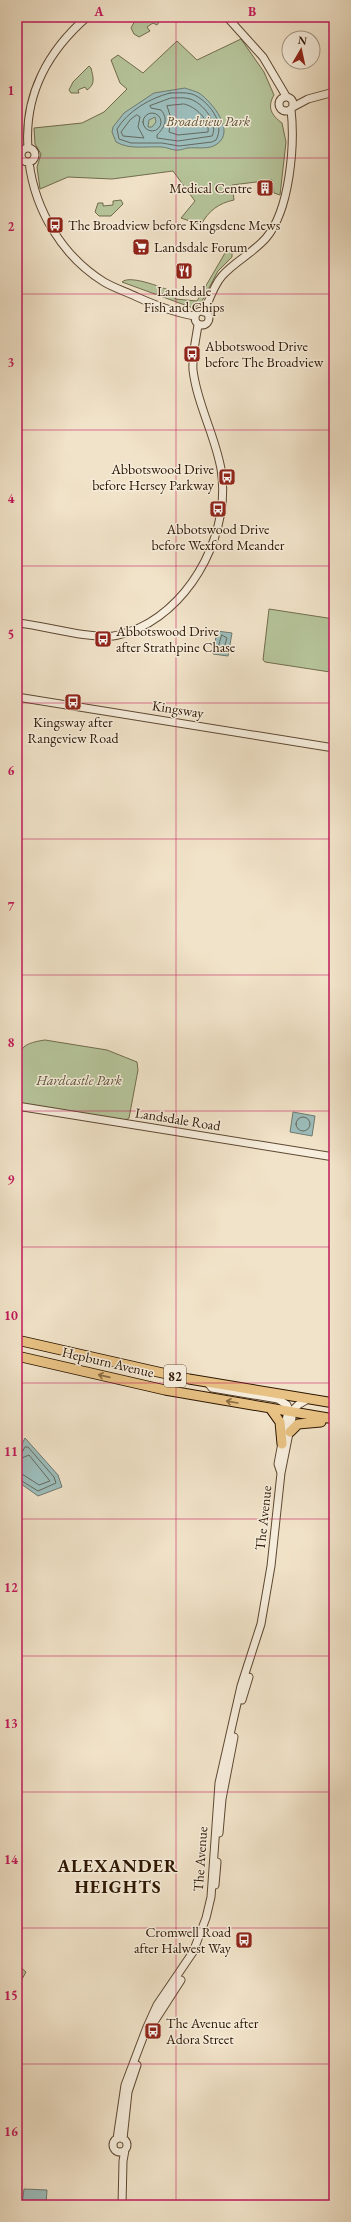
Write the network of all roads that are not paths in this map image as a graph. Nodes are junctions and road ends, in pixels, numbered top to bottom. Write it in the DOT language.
graph roads {
  1 [pos="87,17"];
  2 [pos="228,17"];
  3 [pos="334,92"];
  4 [pos="286,98"];
  5 [pos="308,99"];
  6 [pos="290,109"];
  7 [pos="28,148"];
  8 [pos="19,157"];
  9 [pos="30,162"];
  10 [pos="204,312"];
  11 [pos="195,316"];
  12 [pos="198,325"];
  13 [pos="17,623"];
  14 [pos="17,697"];
  15 [pos="334,748"];
  16 [pos="17,1106"];
  17 [pos="334,1157"];
  18 [pos="17,1340"];
  19 [pos="17,1356"];
  20 [pos="208,1383"];
  21 [pos="308,1399"];
  22 [pos="334,1403"];
  23 [pos="270,1408"];
  24 [pos="290,1412"];
  25 [pos="334,1419"];
  26 [pos="334,1423"];
  27 [pos="290,1432"];
  28 [pos="282,1444"];
  29 [pos="281,1472"];
  30 [pos="120,2139"];
  31 [pos="122,2151"];
  32 [pos="122,2205"];
  1 -- 7 [label="street"];
  2 -- 4 [label="street"];
  3 -- 5 [label="street"];
  4 -- 5 [label="street"];
  4 -- 6 [label="street"];
  4 -- 6 [label="street"];
  5 -- 6 [label="street"];
  6 -- 10 [label="street"];
  7 -- 8 [label="street"];
  7 -- 9 [label="street"];
  8 -- 9 [label="street"];
  9 -- 11 [label="street"];
  10 -- 11 [label="street"];
  10 -- 12 [label="street"];
  11 -- 12 [label="street"];
  12 -- 13 [label="street"];
  14 -- 15 [label="street, Kingsway"];
  16 -- 17 [label="street, Landsdale Road"];
  18 -- 20 [label="main road, Hepburn Avenue / 82"];
  23 -- 19 [label="main road, Hepburn Avenue / 82, one-way"];
  20 -- 21 [label="main road, Hepburn Avenue / 82"];
  20 -- 24 [label="street"];
  21 -- 22 [label="main road, Hepburn Avenue / 82"];
  21 -- 24 [label="street"];
  23 -- 24 [label="main road, Hepburn Avenue / 82"];
  23 -- 28 [label="main road"];
  24 -- 25 [label="main road, Hepburn Avenue / 82"];
  24 -- 27 [label="street, The Avenue"];
  24 -- 28 [label="street, The Avenue"];
  26 -- 27 [label="main road"];
  27 -- 29 [label="street, The Avenue"];
  28 -- 29 [label="street, The Avenue"];
  29 -- 30 [label="street, The Avenue"];
  30 -- 31 [label="street"];
  30 -- 31 [label="street"];
  31 -- 32 [label="street"];
}
